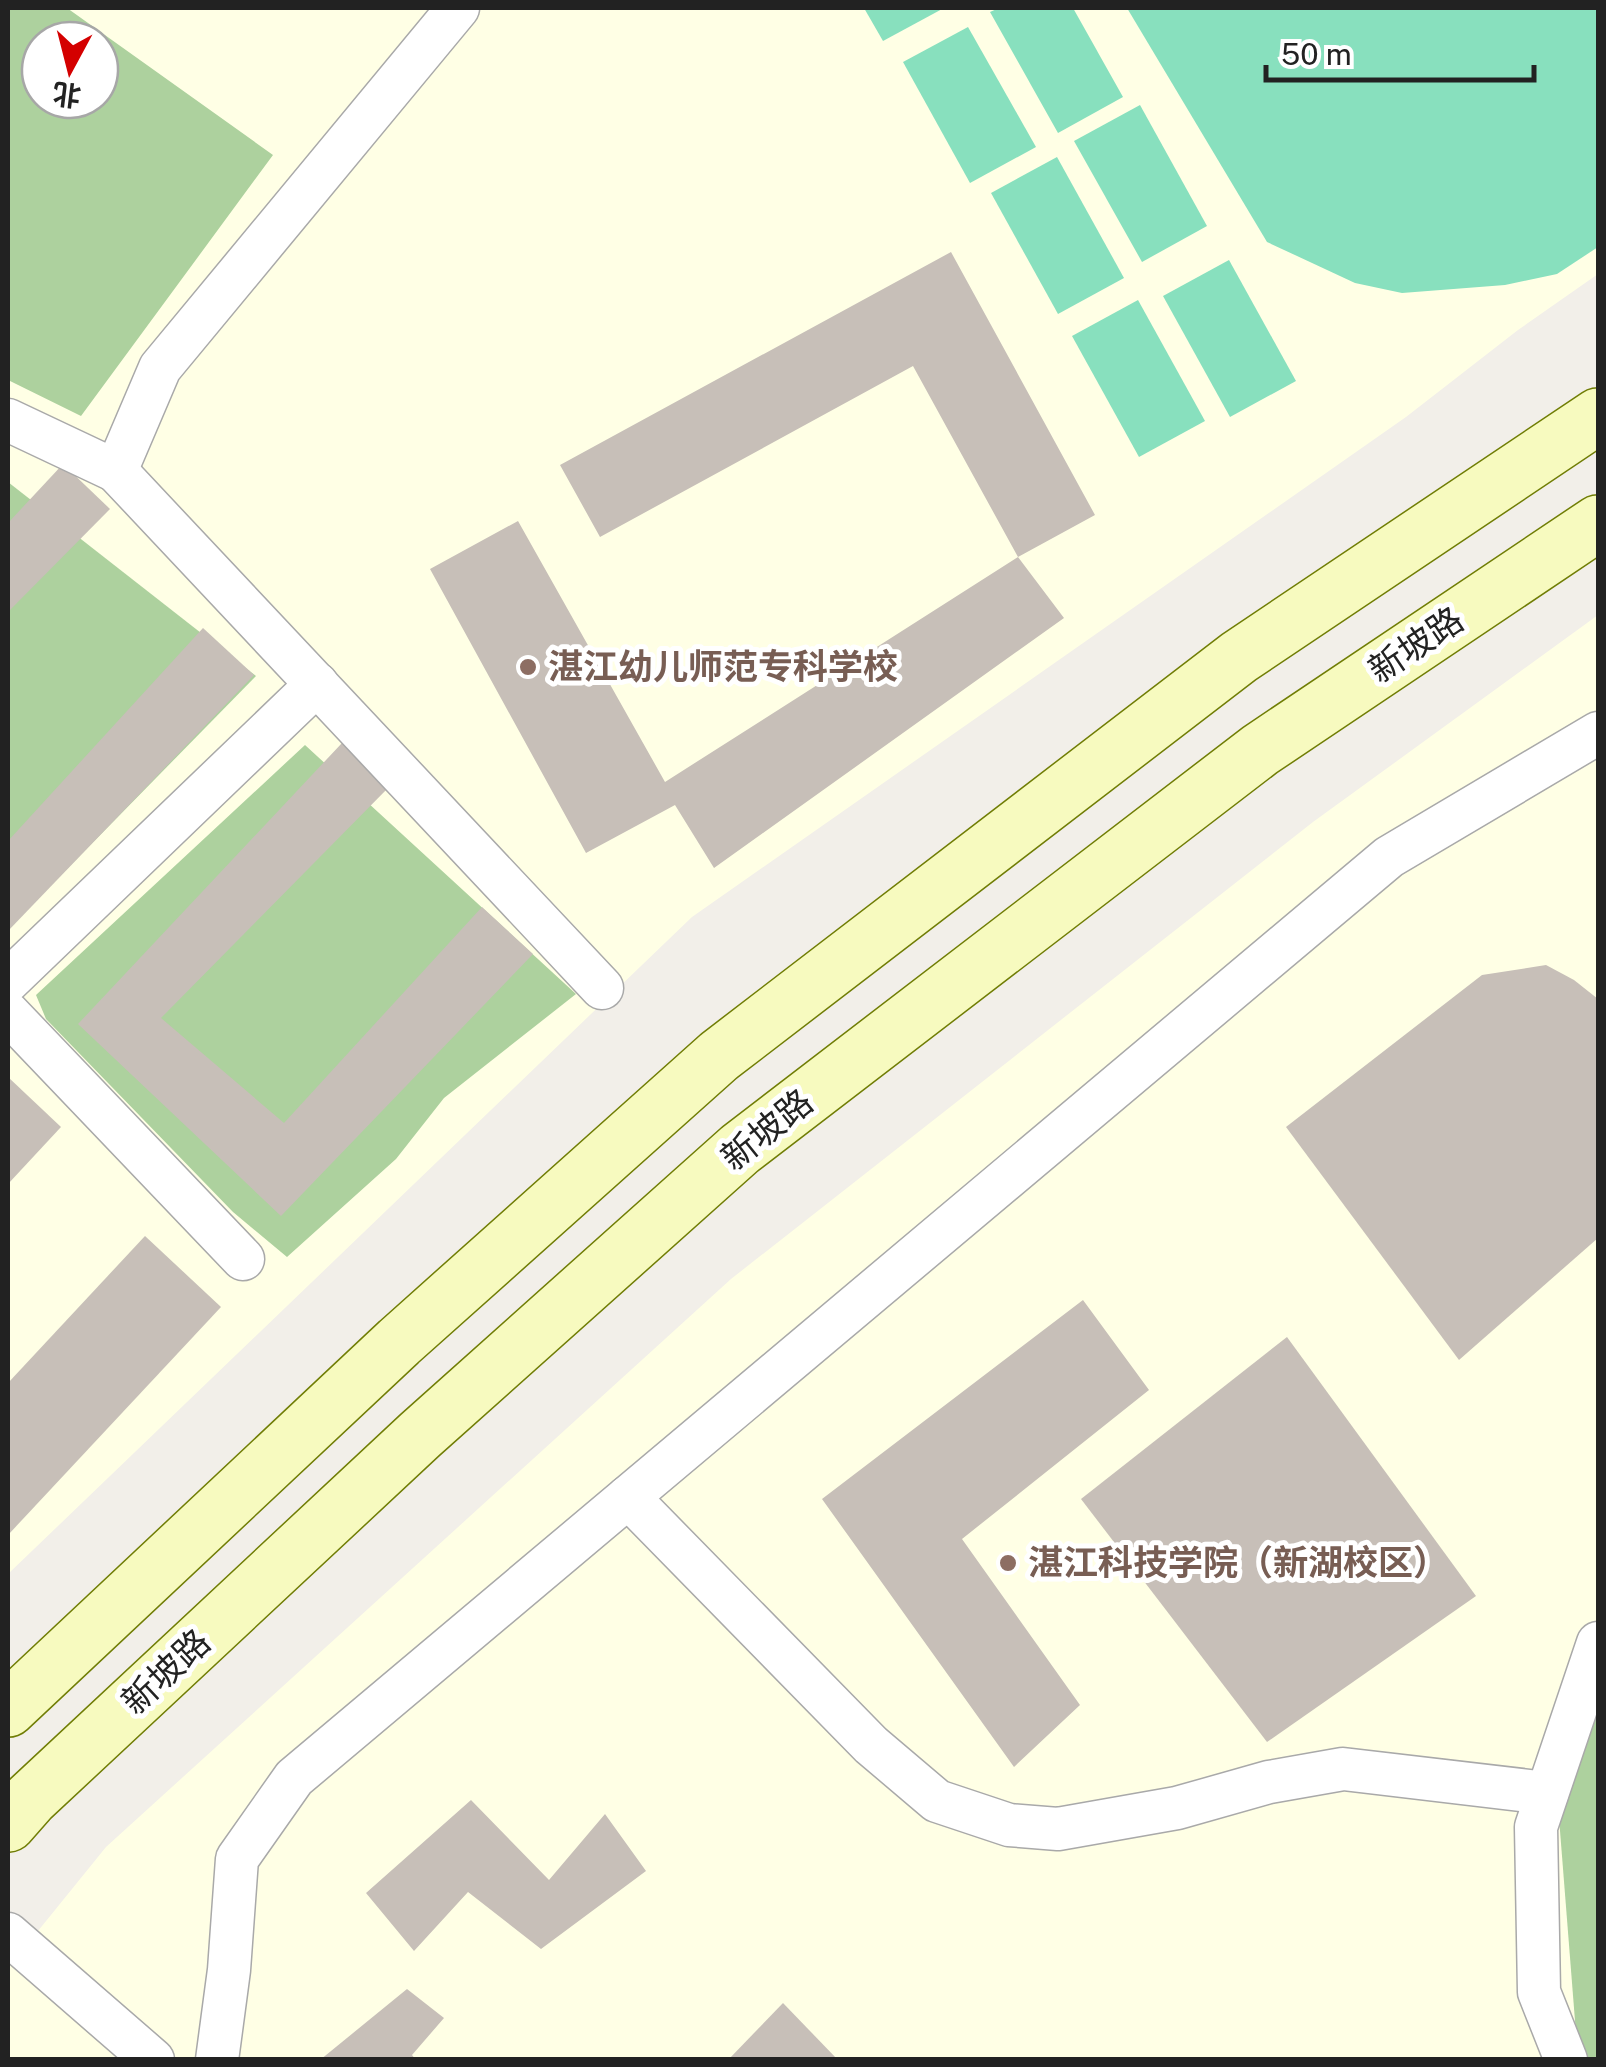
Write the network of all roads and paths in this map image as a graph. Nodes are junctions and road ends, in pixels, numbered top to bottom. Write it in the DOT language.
graph roads {
  1 [pos="458,8"];
  2 [pos="1598,416"];
  3 [pos="8,420"];
  4 [pos="116,471"];
  5 [pos="1598,523"];
  6 [pos="317,684"];
  7 [pos="1598,733"];
  8 [pos="8,982"];
  9 [pos="602,988"];
  10 [pos="8,1012"];
  11 [pos="244,1259"];
  12 [pos="628,1497"];
  13 [pos="1598,1643"];
  14 [pos="8,1709"];
  15 [pos="1548,1793"];
  16 [pos="8,1824"];
  17 [pos="8,1934"];
  18 [pos="154,2060"];
  19 [pos="217,2060"];
  20 [pos="1566,2060"];
  1 -- 4 [label="street"];
  2 -- 14 [label="street"];
  3 -- 4 [label="street"];
  4 -- 6 [label="street"];
  5 -- 16 [label="street, 新坡路"];
  6 -- 8 [label="street"];
  6 -- 9 [label="street"];
  7 -- 12 [label="street"];
  10 -- 11 [label="street"];
  12 -- 15 [label="street"];
  12 -- 19 [label="street"];
  13 -- 15 [label="street"];
  15 -- 20 [label="street"];
  17 -- 18 [label="street"];
}
